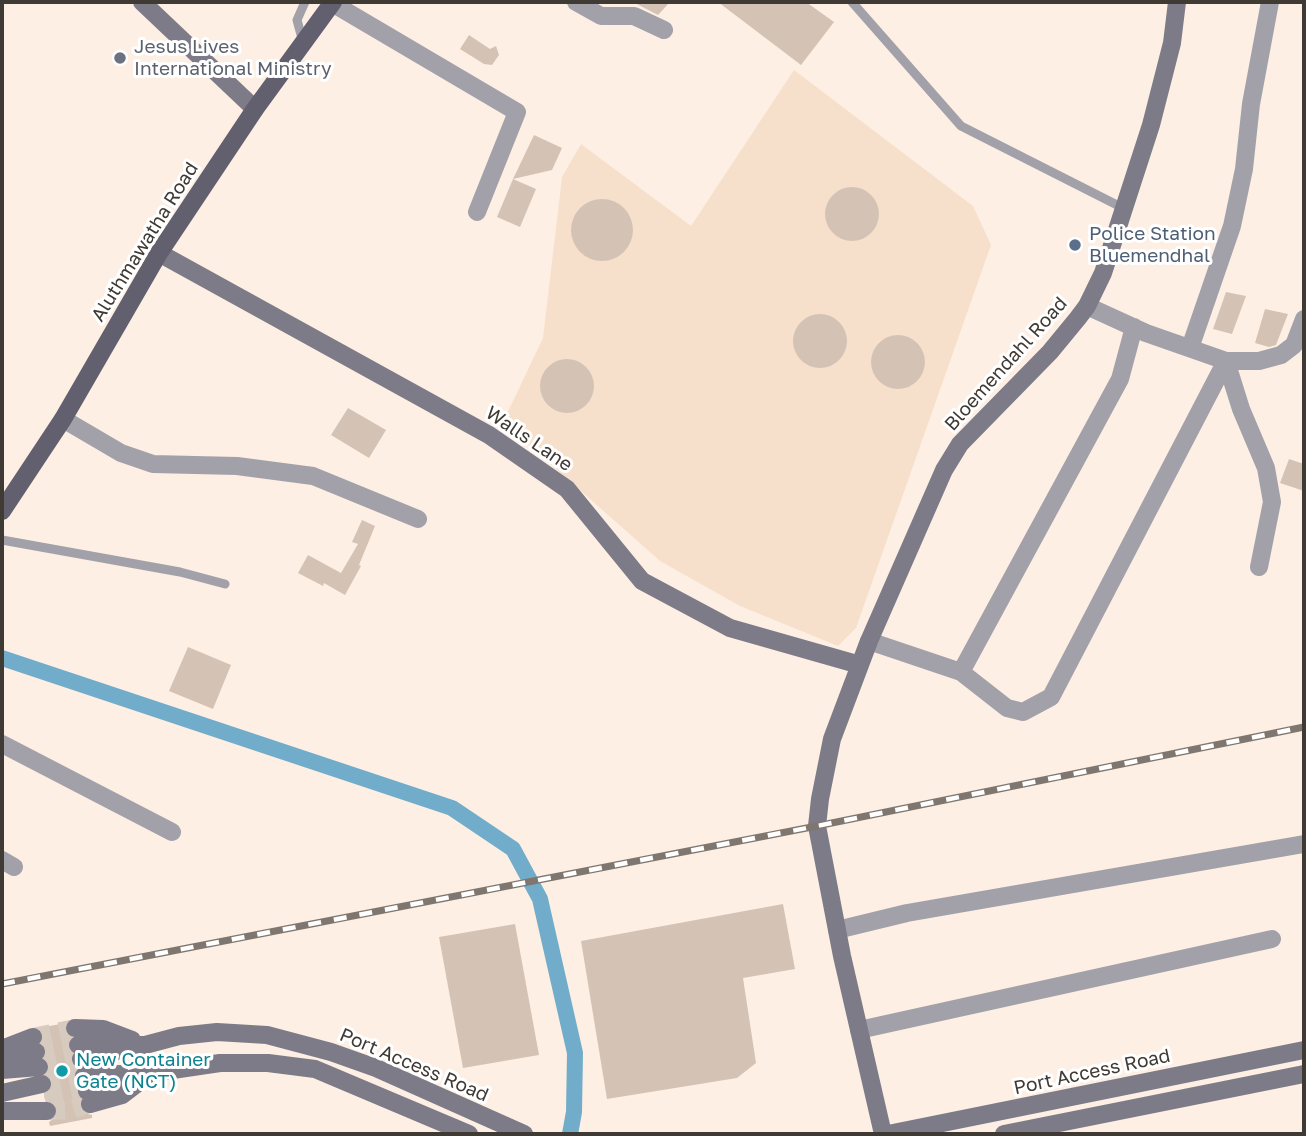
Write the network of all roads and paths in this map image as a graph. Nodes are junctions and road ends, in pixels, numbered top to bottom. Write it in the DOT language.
graph roads {
  1 [pos="142,2"];
  2 [pos="305,2"];
  3 [pos="576,2"];
  4 [pos="852,2"];
  5 [pos="1177,2"];
  6 [pos="1270,2"];
  7 [pos="333,3"];
  8 [pos="664,30"];
  9 [pos="303,42"];
  10 [pos="255,109"];
  11 [pos="1125,209"];
  12 [pos="477,212"];
  13 [pos="159,253"];
  14 [pos="1087,306"];
  15 [pos="1304,319"];
  16 [pos="1134,327"];
  17 [pos="1190,348"];
  18 [pos="1226,361"];
  19 [pos="63,419"];
  20 [pos="2,511"];
  21 [pos="418,519"];
  22 [pos="2,540"];
  23 [pos="1259,567"];
  24 [pos="225,584"];
  25 [pos="869,641"];
  26 [pos="860,666"];
  27 [pos="961,672"];
  28 [pos="2,744"];
  29 [pos="172,831"];
  30 [pos="1304,844"];
  31 [pos="837,930"];
  32 [pos="1272,939"];
  33 [pos="859,1030"];
  34 [pos="145,1045"];
  35 [pos="2,1049"];
  36 [pos="1304,1049"];
  37 [pos="2,1060"];
  38 [pos="83,1067"];
  39 [pos="2,1070"];
  40 [pos="152,1073"];
  41 [pos="1304,1074"];
  42 [pos="40,1075"];
  43 [pos="2,1093"];
  44 [pos="2,1104"];
  45 [pos="2,1111"];
  46 [pos="520,1133"];
  47 [pos="469,1134"];
  48 [pos="886,1134"];
  49 [pos="1004,1134"];
  1 -- 10 [label="main road"];
  2 -- 9 [label="lane"];
  3 -- 8 [label="street"];
  4 -- 11 [label="lane"];
  5 -- 11 [label="main road, Bloemendahl Road"];
  6 -- 17 [label="street"];
  7 -- 9 [label="main road, Aluthmawatha Road"];
  7 -- 12 [label="street"];
  9 -- 10 [label="main road, Aluthmawatha Road"];
  10 -- 13 [label="main road, Aluthmawatha Road"];
  11 -- 14 [label="main road, Bloemendahl Road"];
  13 -- 19 [label="main road, Aluthmawatha Road"];
  13 -- 26 [label="main road, Walls Lane"];
  14 -- 16 [label="street"];
  14 -- 25 [label="main road, Bloemendahl Road"];
  15 -- 18 [label="street"];
  16 -- 17 [label="street"];
  16 -- 27 [label="street"];
  17 -- 18 [label="street"];
  18 -- 23 [label="street"];
  18 -- 27 [label="street"];
  19 -- 20 [label="main road, Aluthmawatha Road"];
  19 -- 21 [label="street"];
  22 -- 24 [label="lane"];
  25 -- 26 [label="main road, Bloemendahl Road"];
  25 -- 27 [label="street"];
  26 -- 31 [label="main road, Bloemendahl Road"];
  28 -- 29 [label="street"];
  30 -- 31 [label="street"];
  31 -- 33 [label="main road, Bloemendahl Road"];
  32 -- 33 [label="street"];
  33 -- 48 [label="main road, Bloemendahl Road"];
  34 -- 38 [label="main road, Port Access Road"];
  34 -- 38 [label="main road"];
  34 -- 46 [label="main road, Port Access Road"];
  35 -- 42 [label="main road"];
  36 -- 48 [label="main road, Port Access Road"];
  37 -- 42 [label="main road"];
  38 -- 40 [label="main road"];
  38 -- 40 [label="main road"];
  39 -- 42 [label="main road"];
  40 -- 47 [label="main road"];
  41 -- 49 [label="main road"];
  42 -- 43 [label="main road"];
  42 -- 44 [label="main road"];
  42 -- 45 [label="main road"];
}
